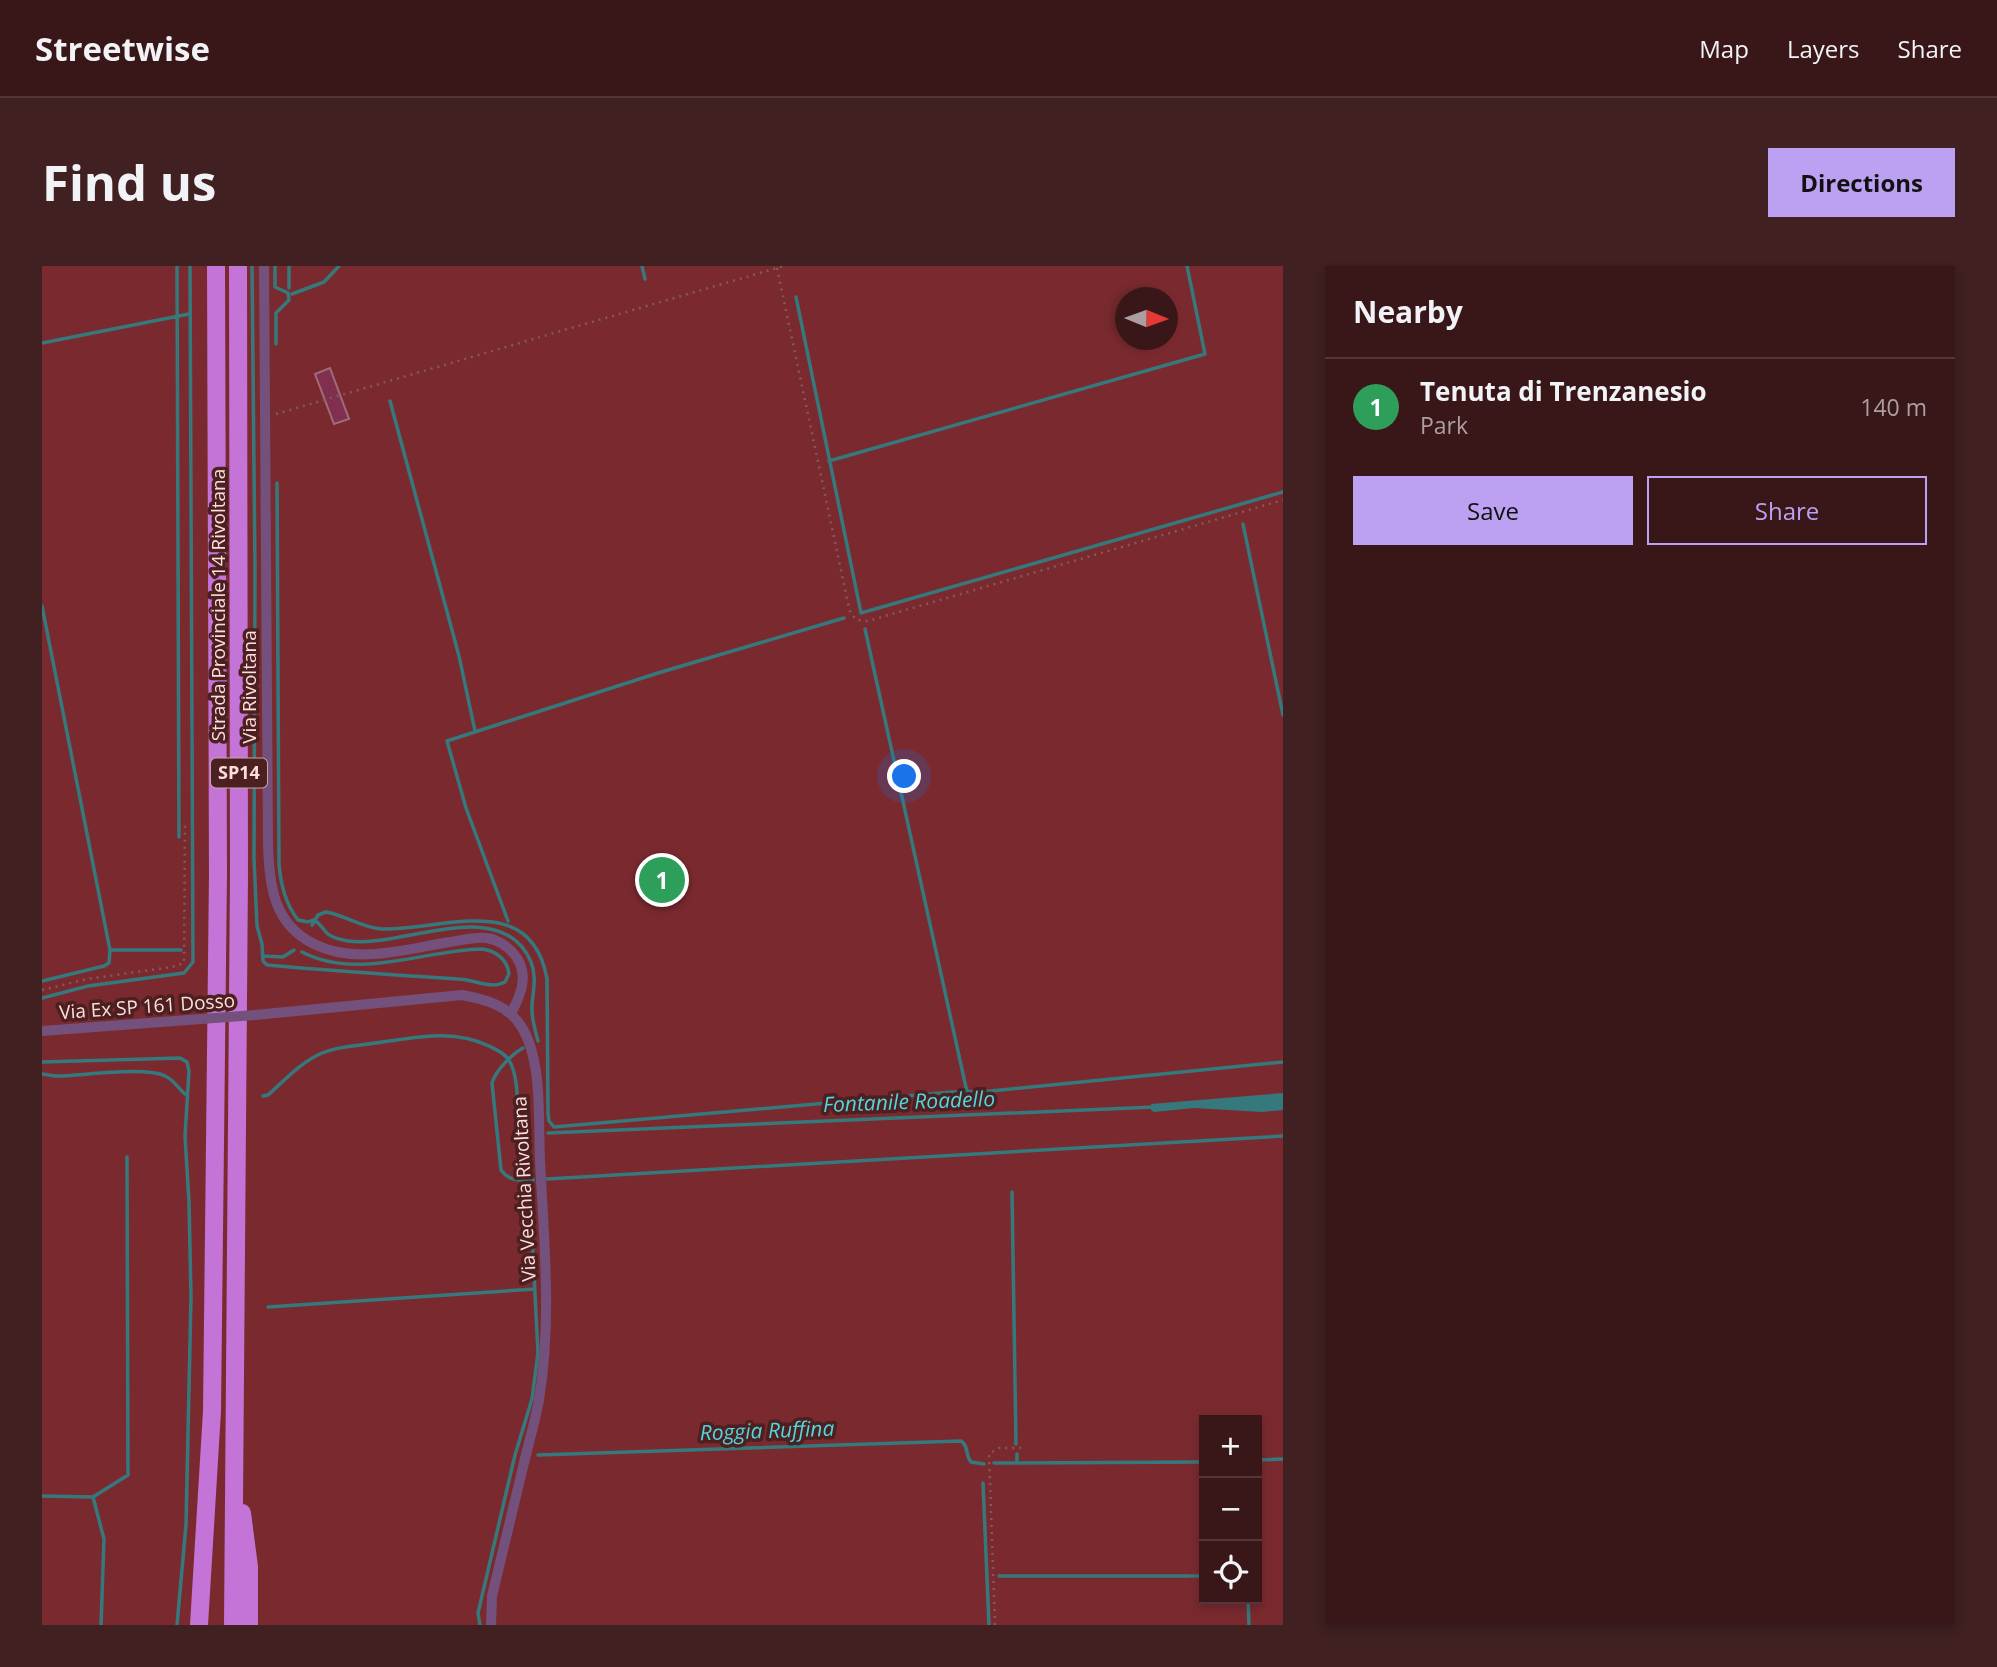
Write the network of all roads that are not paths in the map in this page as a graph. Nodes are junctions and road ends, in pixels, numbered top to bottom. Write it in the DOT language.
graph roads {
  1 [pos="216,266"];
  2 [pos="238,266"];
  3 [pos="264,266"];
  4 [pos="511,1014"];
  5 [pos="42,1031"];
  6 [pos="211,1424"];
  7 [pos="233,1437"];
  8 [pos="199,1625"];
  9 [pos="211,1625"];
  10 [pos="233,1625"];
  11 [pos="249,1625"];
  12 [pos="491,1625"];
  1 -- 6 [label="highway, Strada Provinciale 14 Rivoltana / SP14"];
  2 -- 7 [label="highway, Strada Provinciale 14 Rivoltana / SP14"];
  3 -- 4 [label="street, Via Rivoltana"];
  4 -- 5 [label="street, Via Ex SP 161 Dosso, bridge"];
  4 -- 12 [label="street, Via Vecchia Rivoltana"];
  6 -- 8 [label="highway"];
  6 -- 9 [label="highway"];
  7 -- 10 [label="highway"];
  7 -- 11 [label="highway"];
}
